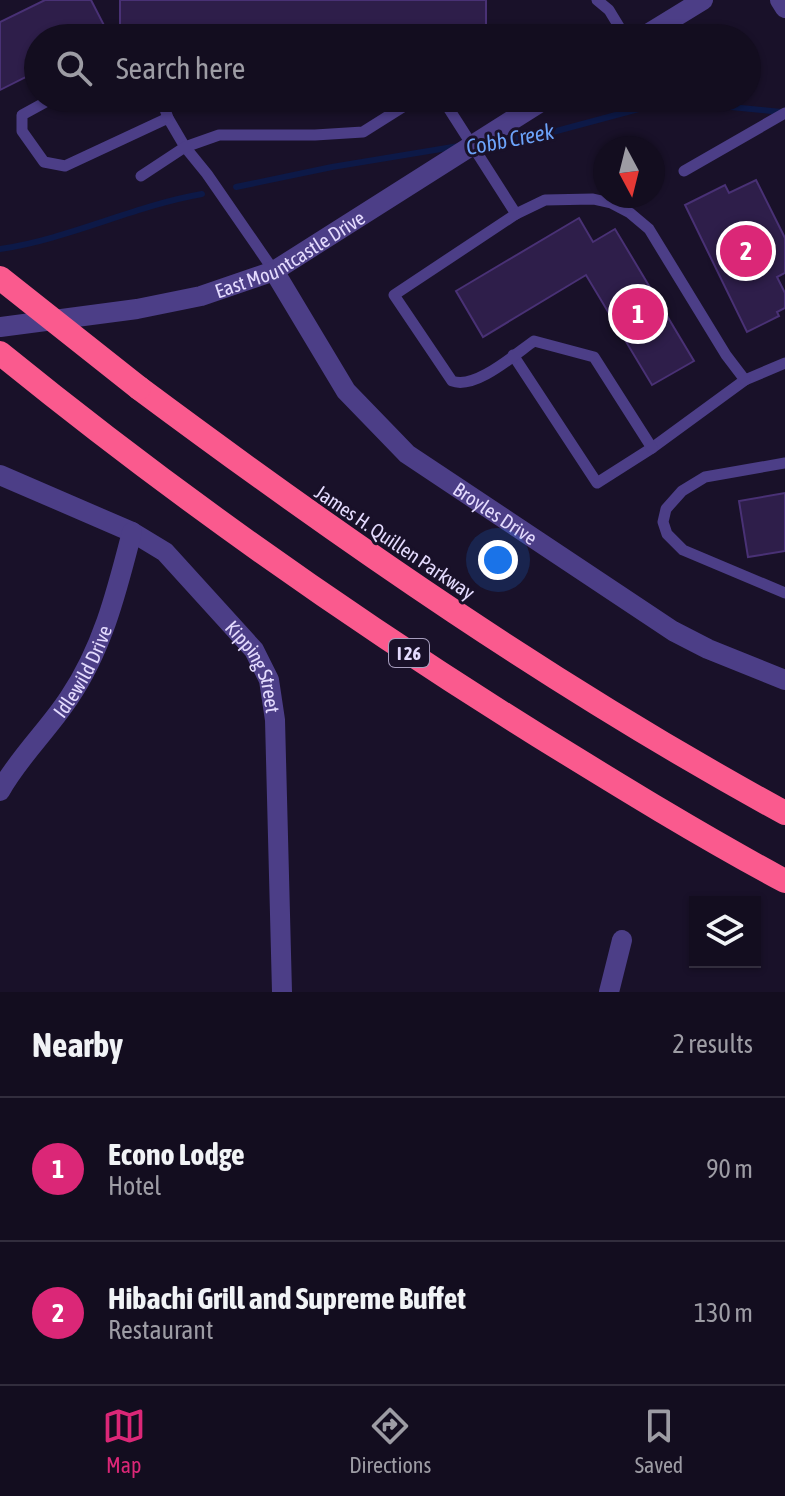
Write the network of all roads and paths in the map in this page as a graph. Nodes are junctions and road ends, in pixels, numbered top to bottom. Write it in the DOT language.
graph roads {
  1 [pos="597,0"];
  2 [pos="703,0"];
  3 [pos="780,0"];
  4 [pos="785,8"];
  5 [pos="618,24"];
  6 [pos="664,24"];
  7 [pos="27,112"];
  8 [pos="166,112"];
  9 [pos="395,112"];
  10 [pos="450,112"];
  11 [pos="525,112"];
  12 [pos="785,113"];
  13 [pos="168,118"];
  14 [pos="471,146"];
  15 [pos="185,147"];
  16 [pos="684,171"];
  17 [pos="141,176"];
  18 [pos="516,214"];
  19 [pos="274,271"];
  20 [pos="0,278"];
  21 [pos="0,327"];
  22 [pos="0,353"];
  23 [pos="513,355"];
  24 [pos="785,363"];
  25 [pos="745,380"];
  26 [pos="652,448"];
  27 [pos="785,463"];
  28 [pos="0,475"];
  29 [pos="132,532"];
  30 [pos="785,593"];
  31 [pos="785,680"];
  32 [pos="0,791"];
  33 [pos="785,813"];
  34 [pos="785,881"];
  35 [pos="622,940"];
  36 [pos="282,992"];
  37 [pos="609,992"];
  1 -- 5 [label="lane"];
  2 -- 6 [label="street"];
  3 -- 4 [label="street"];
  7 -- 13 [label="lane"];
  8 -- 13 [label="lane"];
  9 -- 15 [label="lane"];
  10 -- 14 [label="lane"];
  11 -- 14 [label="street, East Mountcastle Drive"];
  12 -- 16 [label="lane"];
  13 -- 15 [label="lane"];
  14 -- 18 [label="lane"];
  14 -- 19 [label="street, East Mountcastle Drive"];
  15 -- 17 [label="lane"];
  15 -- 19 [label="lane"];
  18 -- 23 [label="lane"];
  18 -- 25 [label="lane"];
  19 -- 21 [label="street, East Mountcastle Drive"];
  19 -- 31 [label="street, Broyles Drive"];
  20 -- 33 [label="highway, James H. Quillen Parkway, bridge"];
  22 -- 34 [label="highway, I 26"];
  23 -- 26 [label="lane"];
  23 -- 26 [label="lane"];
  24 -- 25 [label="lane"];
  25 -- 26 [label="lane"];
  27 -- 30 [label="lane"];
  28 -- 29 [label="street, Kipping Street"];
  29 -- 32 [label="street, Idlewild Drive"];
  29 -- 36 [label="street, Kipping Street"];
  35 -- 37 [label="street"];
}
